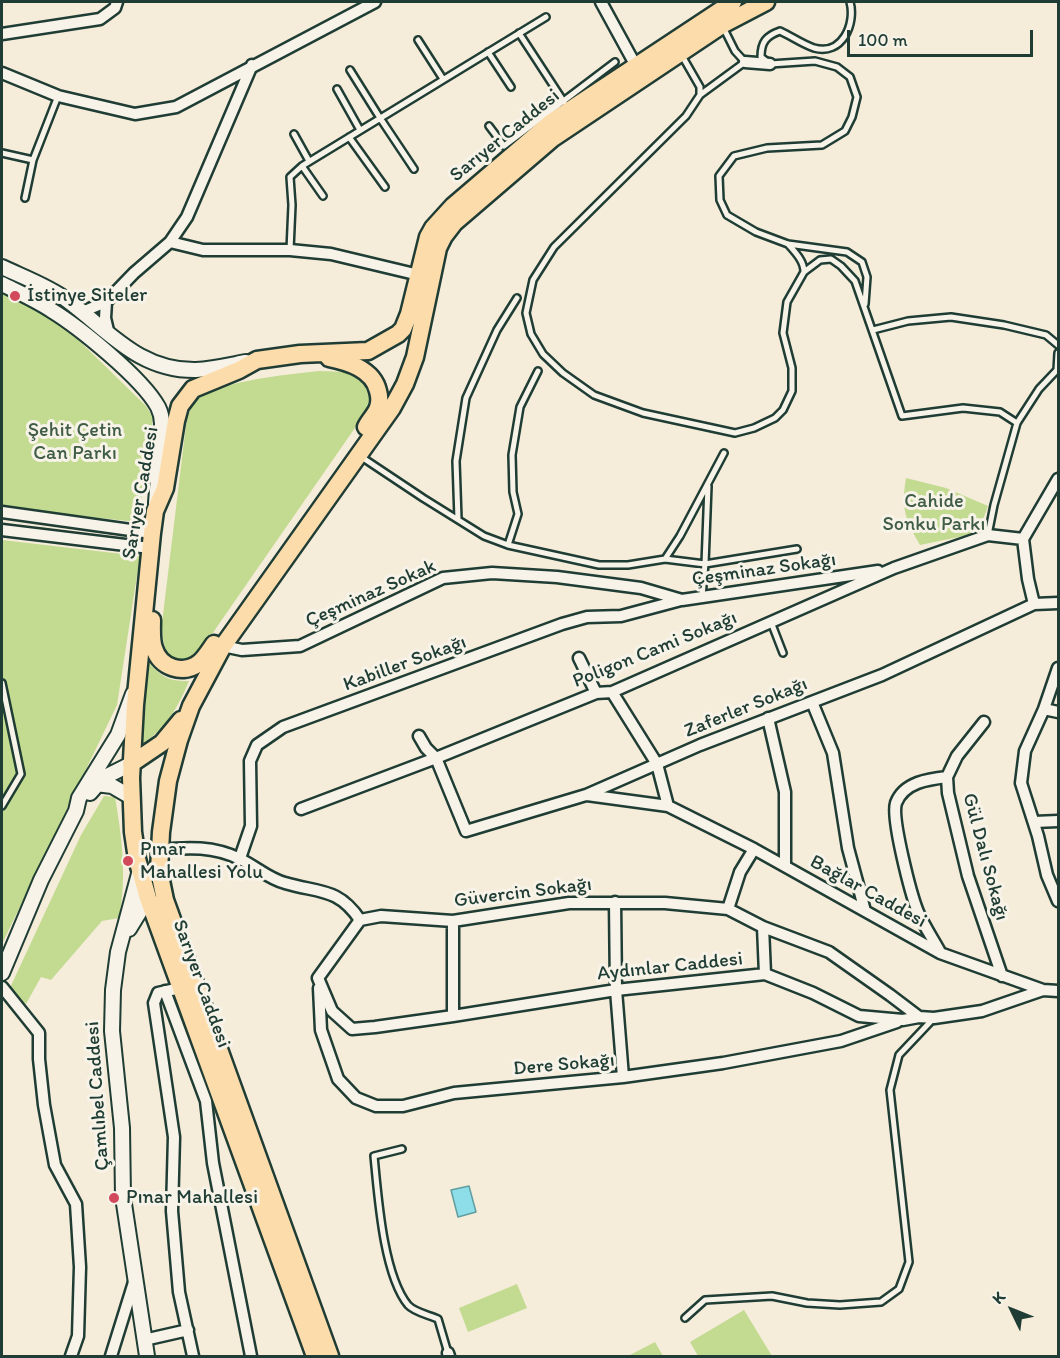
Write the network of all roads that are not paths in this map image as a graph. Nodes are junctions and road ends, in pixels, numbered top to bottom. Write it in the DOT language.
graph roads {
  1 [pos="117,2"];
  2 [pos="375,2"];
  3 [pos="601,2"];
  4 [pos="733,2"];
  5 [pos="766,2"];
  6 [pos="850,2"];
  7 [pos="546,17"];
  8 [pos="722,25"];
  9 [pos="519,33"];
  10 [pos="2,34"];
  11 [pos="418,40"];
  12 [pos="488,52"];
  13 [pos="680,53"];
  14 [pos="615,62"];
  15 [pos="745,62"];
  16 [pos="770,64"];
  17 [pos="252,65"];
  18 [pos="636,66"];
  19 [pos="350,70"];
  20 [pos="2,73"];
  21 [pos="444,79"];
  22 [pos="511,87"];
  23 [pos="337,90"];
  24 [pos="700,95"];
  25 [pos="58,96"];
  26 [pos="564,102"];
  27 [pos="380,118"];
  28 [pos="489,126"];
  29 [pos="360,130"];
  30 [pos="294,134"];
  31 [pos="349,137"];
  32 [pos="2,153"];
  33 [pos="33,160"];
  34 [pos="309,161"];
  35 [pos="302,166"];
  36 [pos="414,169"];
  37 [pos="385,187"];
  38 [pos="323,196"];
  39 [pos="25,198"];
  40 [pos="170,242"];
  41 [pos="788,244"];
  42 [pos="290,250"];
  43 [pos="2,267"];
  44 [pos="804,272"];
  45 [pos="419,274"];
  46 [pos="2,284"];
  47 [pos="517,298"];
  48 [pos="106,302"];
  49 [pos="865,308"];
  50 [pos="82,312"];
  51 [pos="873,330"];
  52 [pos="109,335"];
  53 [pos="1059,345"];
  54 [pos="1059,353"];
  55 [pos="300,354"];
  56 [pos="257,360"];
  57 [pos="538,371"];
  58 [pos="1017,423"];
  59 [pos="724,453"];
  60 [pos="360,455"];
  61 [pos="1059,479"];
  62 [pos="708,484"];
  63 [pos="324,507"];
  64 [pos="155,511"];
  65 [pos="2,512"];
  66 [pos="458,519"];
  67 [pos="2,530"];
  68 [pos="988,535"];
  69 [pos="1023,539"];
  70 [pos="151,541"];
  71 [pos="508,544"];
  72 [pos="797,549"];
  73 [pos="665,559"];
  74 [pos="705,564"];
  75 [pos="894,568"];
  76 [pos="641,588"];
  77 [pos="145,596"];
  78 [pos="702,598"];
  79 [pos="682,600"];
  80 [pos="1059,603"];
  81 [pos="1034,604"];
  82 [pos="246,614"];
  83 [pos="771,622"];
  84 [pos="223,646"];
  85 [pos="783,653"];
  86 [pos="579,658"];
  87 [pos="1059,668"];
  88 [pos="2,683"];
  89 [pos="137,687"];
  90 [pos="612,692"];
  91 [pos="596,693"];
  92 [pos="812,702"];
  93 [pos="191,706"];
  94 [pos="1044,709"];
  95 [pos="1059,712"];
  96 [pos="768,718"];
  97 [pos="984,722"];
  98 [pos="419,736"];
  99 [pos="436,758"];
  100 [pos="131,764"];
  101 [pos="657,764"];
  102 [pos="947,777"];
  103 [pos="96,784"];
  104 [pos="586,795"];
  105 [pos="131,798"];
  106 [pos="2,806"];
  107 [pos="668,806"];
  108 [pos="301,809"];
  109 [pos="76,811"];
  110 [pos="1059,820"];
  111 [pos="1034,822"];
  112 [pos="159,849"];
  113 [pos="754,849"];
  114 [pos="240,858"];
  115 [pos="784,866"];
  116 [pos="140,870"];
  117 [pos="159,871"];
  118 [pos="148,898"];
  119 [pos="1059,901"];
  120 [pos="615,902"];
  121 [pos="728,909"];
  122 [pos="865,911"];
  123 [pos="360,920"];
  124 [pos="453,921"];
  125 [pos="763,927"];
  126 [pos="124,935"];
  127 [pos="940,953"];
  128 [pos="2,973"];
  129 [pos="765,974"];
  130 [pos="1002,976"];
  131 [pos="318,978"];
  132 [pos="2,987"];
  133 [pos="172,990"];
  134 [pos="616,990"];
  135 [pos="1043,990"];
  136 [pos="1059,991"];
  137 [pos="453,1016"];
  138 [pos="919,1017"];
  139 [pos="934,1018"];
  140 [pos="903,1020"];
  141 [pos="623,1077"];
  142 [pos="402,1149"];
  143 [pos="135,1279"];
  144 [pos="685,1318"];
  145 [pos="188,1330"];
  146 [pos="144,1340"];
  147 [pos="448,1355"];
  148 [pos="71,1356"];
  149 [pos="111,1356"];
  150 [pos="147,1356"];
  151 [pos="194,1356"];
  152 [pos="251,1356"];
  153 [pos="315,1356"];
  154 [pos="330,1356"];
  1 -- 10 [label="street"];
  2 -- 17 [label="street"];
  3 -- 18 [label="street"];
  4 -- 18 [label="main road, Sarıyer Caddesi"];
  5 -- 8 [label="main road, Sarıyer Caddesi"];
  6 -- 16 [label="lane"];
  7 -- 9 [label="lane"];
  8 -- 13 [label="main road, Sarıyer Caddesi"];
  8 -- 15 [label="lane"];
  9 -- 12 [label="lane"];
  9 -- 26 [label="lane"];
  11 -- 21 [label="lane"];
  12 -- 21 [label="lane"];
  12 -- 22 [label="lane"];
  13 -- 24 [label="lane"];
  13 -- 60 [label="main road, Sarıyer Caddesi"];
  14 -- 26 [label="lane"];
  15 -- 16 [label="street"];
  15 -- 24 [label="lane"];
  16 -- 41 [label="lane"];
  17 -- 25 [label="street"];
  17 -- 40 [label="street"];
  18 -- 45 [label="main road, Sarıyer Caddesi"];
  19 -- 27 [label="lane"];
  20 -- 25 [label="street"];
  21 -- 27 [label="lane"];
  23 -- 29 [label="lane"];
  24 -- 44 [label="lane"];
  25 -- 33 [label="lane"];
  26 -- 28 [label="lane"];
  27 -- 29 [label="lane"];
  27 -- 36 [label="lane"];
  29 -- 31 [label="lane"];
  30 -- 34 [label="lane"];
  31 -- 34 [label="lane"];
  31 -- 37 [label="lane"];
  32 -- 33 [label="lane"];
  33 -- 39 [label="lane"];
  34 -- 35 [label="lane"];
  35 -- 38 [label="lane"];
  35 -- 42 [label="lane"];
  40 -- 42 [label="street"];
  40 -- 48 [label="street"];
  41 -- 44 [label="lane"];
  41 -- 49 [label="lane"];
  42 -- 45 [label="street"];
  43 -- 50 [label="main road"];
  44 -- 49 [label="lane"];
  45 -- 55 [label="main road, Sarıyer Caddesi"];
  46 -- 64 [label="main road"];
  47 -- 66 [label="lane"];
  48 -- 50 [label="street"];
  48 -- 52 [label="street"];
  49 -- 51 [label="lane"];
  50 -- 52 [label="main road"];
  51 -- 53 [label="lane"];
  51 -- 58 [label="lane"];
  52 -- 56 [label="main road"];
  54 -- 58 [label="lane"];
  55 -- 56 [label="main road, Sarıyer Caddesi"];
  55 -- 63 [label="main road"];
  56 -- 64 [label="main road, Sarıyer Caddesi"];
  57 -- 71 [label="lane"];
  58 -- 68 [label="lane"];
  59 -- 62 [label="lane"];
  60 -- 63 [label="main road, Sarıyer Caddesi"];
  60 -- 66 [label="lane"];
  61 -- 69 [label="street"];
  62 -- 73 [label="lane"];
  62 -- 74 [label="lane"];
  63 -- 82 [label="main road, Sarıyer Caddesi"];
  64 -- 70 [label="main road, Sarıyer Caddesi"];
  65 -- 70 [label="street"];
  66 -- 71 [label="lane"];
  67 -- 70 [label="street"];
  68 -- 69 [label="street, Poligon Cami Sokağı"];
  68 -- 75 [label="street, Poligon Cami Sokağı"];
  69 -- 81 [label="street"];
  70 -- 77 [label="main road, Sarıyer Caddesi"];
  71 -- 73 [label="lane"];
  72 -- 74 [label="lane"];
  73 -- 74 [label="lane"];
  74 -- 78 [label="lane"];
  75 -- 78 [label="street, Çeşminaz Sokağı"];
  75 -- 83 [label="street, Poligon Cami Sokağı"];
  76 -- 79 [label="street, Çeşminaz Sokağı"];
  76 -- 84 [label="street, Çeşminaz Sokak"];
  77 -- 82 [label="main road"];
  77 -- 89 [label="main road, Sarıyer Caddesi"];
  78 -- 79 [label="street, Çeşminaz Sokağı"];
  79 -- 114 [label="street, Kabiller Sokağı"];
  80 -- 81 [label="street"];
  81 -- 92 [label="street, Zaferler Sokağı"];
  82 -- 84 [label="main road, Sarıyer Caddesi"];
  83 -- 85 [label="lane"];
  83 -- 90 [label="street, Poligon Cami Sokağı"];
  84 -- 93 [label="main road, Sarıyer Caddesi"];
  86 -- 91 [label="street"];
  87 -- 94 [label="street"];
  88 -- 106 [label="lane"];
  89 -- 100 [label="main road, Sarıyer Caddesi"];
  89 -- 109 [label="main road"];
  90 -- 91 [label="street, Poligon Cami Sokağı"];
  90 -- 101 [label="street"];
  91 -- 99 [label="street, Poligon Cami Sokağı"];
  92 -- 96 [label="street, Zaferler Sokağı"];
  92 -- 122 [label="street"];
  93 -- 100 [label="main road"];
  93 -- 112 [label="main road, Sarıyer Caddesi"];
  94 -- 95 [label="street"];
  94 -- 111 [label="street"];
  96 -- 101 [label="street, Zaferler Sokağı"];
  96 -- 115 [label="street"];
  97 -- 102 [label="street, Gül Dalı Sokağı"];
  98 -- 99 [label="street"];
  99 -- 104 [label="street, Zaferler Sokağı"];
  99 -- 108 [label="street, Poligon Cami Sokağı"];
  100 -- 103 [label="main road"];
  100 -- 105 [label="main road, Sarıyer Caddesi"];
  101 -- 104 [label="street, Zaferler Sokağı"];
  101 -- 107 [label="street"];
  102 -- 127 [label="street"];
  102 -- 130 [label="street, Gül Dalı Sokağı"];
  103 -- 105 [label="main road"];
  103 -- 109 [label="main road"];
  104 -- 107 [label="street, Bağlar Caddesi"];
  105 -- 116 [label="main road, Sarıyer Caddesi"];
  107 -- 113 [label="street, Bağlar Caddesi"];
  109 -- 128 [label="main road"];
  110 -- 111 [label="street"];
  111 -- 119 [label="street"];
  112 -- 114 [label="street"];
  112 -- 117 [label="main road, Sarıyer Caddesi"];
  113 -- 115 [label="street, Bağlar Caddesi"];
  113 -- 121 [label="street"];
  114 -- 123 [label="street"];
  115 -- 122 [label="street, Bağlar Caddesi"];
  116 -- 118 [label="main road, Sarıyer Caddesi"];
  116 -- 126 [label="main road, Çamlıbel Caddesi"];
  117 -- 118 [label="main road"];
  117 -- 154 [label="main road, Sarıyer Caddesi"];
  118 -- 126 [label="main road"];
  118 -- 133 [label="main road, Sarıyer Caddesi"];
  120 -- 121 [label="street, Güvercin Sokağı"];
  120 -- 124 [label="street, Güvercin Sokağı"];
  120 -- 134 [label="street"];
  121 -- 125 [label="street, Güvercin Sokağı"];
  122 -- 127 [label="street, Bağlar Caddesi"];
  123 -- 124 [label="street, Güvercin Sokağı"];
  123 -- 131 [label="street"];
  124 -- 137 [label="street"];
  125 -- 129 [label="street"];
  125 -- 138 [label="street, Güvercin Sokağı"];
  126 -- 143 [label="main road, Çamlıbel Caddesi"];
  127 -- 130 [label="street, Bağlar Caddesi"];
  129 -- 134 [label="street, Aydınlar Caddesi"];
  129 -- 140 [label="street, Aydınlar Caddesi"];
  130 -- 135 [label="street, Bağlar Caddesi"];
  131 -- 137 [label="street, Aydınlar Caddesi"];
  131 -- 141 [label="street, Dere Sokağı"];
  132 -- 148 [label="street"];
  133 -- 145 [label="street"];
  133 -- 152 [label="street"];
  133 -- 153 [label="main road, Sarıyer Caddesi"];
  134 -- 137 [label="street, Aydınlar Caddesi"];
  134 -- 141 [label="street"];
  135 -- 136 [label="street, Bağlar Caddesi"];
  135 -- 139 [label="street, Aydınlar Caddesi"];
  138 -- 139 [label="street, Aydınlar Caddesi"];
  138 -- 140 [label="street, Aydınlar Caddesi"];
  139 -- 144 [label="lane"];
  140 -- 141 [label="street, Dere Sokağı"];
  142 -- 147 [label="lane"];
  143 -- 146 [label="main road, Çamlıbel Caddesi"];
  143 -- 149 [label="street"];
  145 -- 146 [label="street"];
  145 -- 151 [label="street"];
  146 -- 150 [label="main road, Çamlıbel Caddesi"];
}
